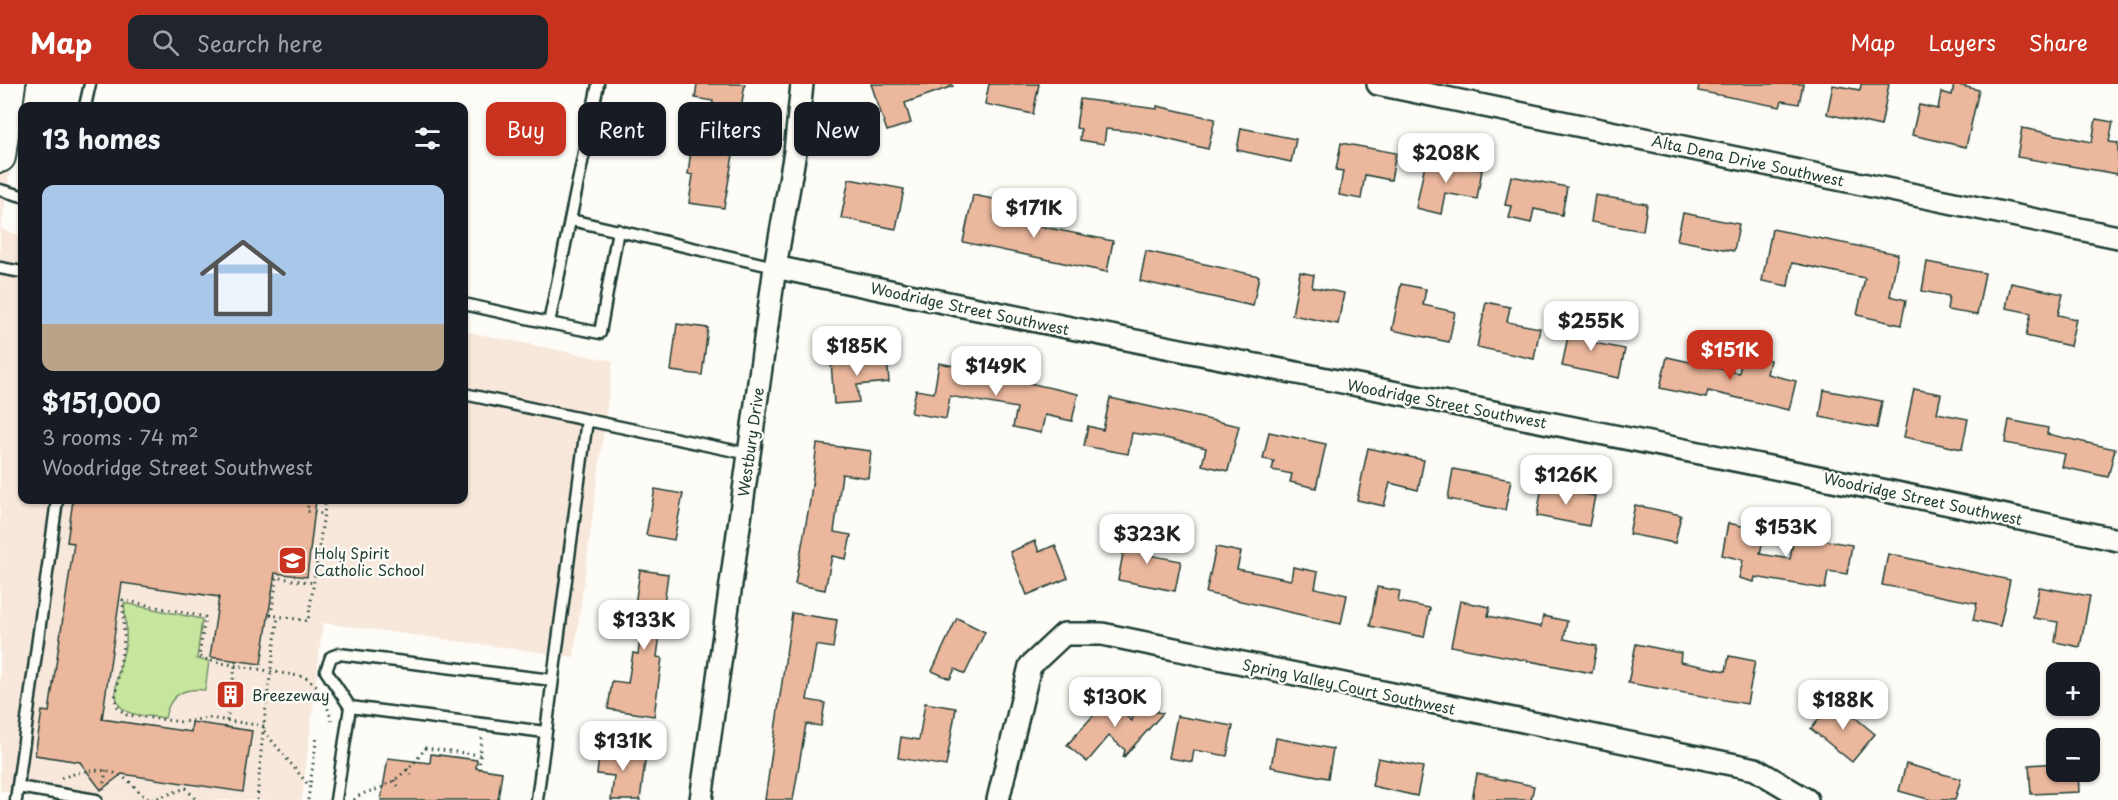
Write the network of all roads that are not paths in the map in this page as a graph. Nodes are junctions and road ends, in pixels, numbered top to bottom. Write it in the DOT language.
graph roads {
  1 [pos="90,84"];
  2 [pos="598,84"];
  3 [pos="802,84"];
  4 [pos="1378,84"];
  5 [pos="6,90"];
  6 [pos="86,102"];
  7 [pos="0,157"];
  8 [pos="0,190"];
  9 [pos="18,195"];
  10 [pos="572,220"];
  11 [pos="618,230"];
  12 [pos="2118,237"];
  13 [pos="775,267"];
  14 [pos="0,268"];
  15 [pos="18,271"];
  16 [pos="468,305"];
  17 [pos="549,323"];
  18 [pos="468,395"];
  19 [pos="587,420"];
  20 [pos="748,454"];
  21 [pos="56,504"];
  22 [pos="2118,540"];
  23 [pos="552,680"];
  24 [pos="350,707"];
  25 [pos="545,732"];
  26 [pos="18,787"];
  27 [pos="16,800"];
  28 [pos="96,800"];
  29 [pos="336,800"];
  30 [pos="537,800"];
  31 [pos="701,800"];
  32 [pos="998,800"];
  33 [pos="1807,800"];
  1 -- 6 [label="lane"];
  2 -- 10 [label="lane"];
  3 -- 13 [label="street, Westbury Drive"];
  4 -- 12 [label="street, Alta Dena Drive Southwest"];
  5 -- 7 [label="main road"];
  8 -- 9 [label="lane"];
  10 -- 11 [label="lane"];
  10 -- 17 [label="lane"];
  11 -- 13 [label="lane"];
  11 -- 17 [label="lane"];
  13 -- 20 [label="street, Westbury Drive"];
  13 -- 22 [label="street, Woodridge Street Southwest"];
  14 -- 15 [label="lane"];
  16 -- 17 [label="lane"];
  18 -- 19 [label="lane"];
  19 -- 20 [label="lane"];
  19 -- 23 [label="lane"];
  20 -- 31 [label="street, Westbury Drive"];
  21 -- 26 [label="lane"];
  23 -- 24 [label="lane"];
  23 -- 25 [label="lane"];
  24 -- 25 [label="lane"];
  24 -- 29 [label="lane"];
  25 -- 30 [label="lane"];
  26 -- 27 [label="lane"];
  26 -- 28 [label="lane"];
  32 -- 33 [label="street, Spring Valley Court Southwest"];
}
